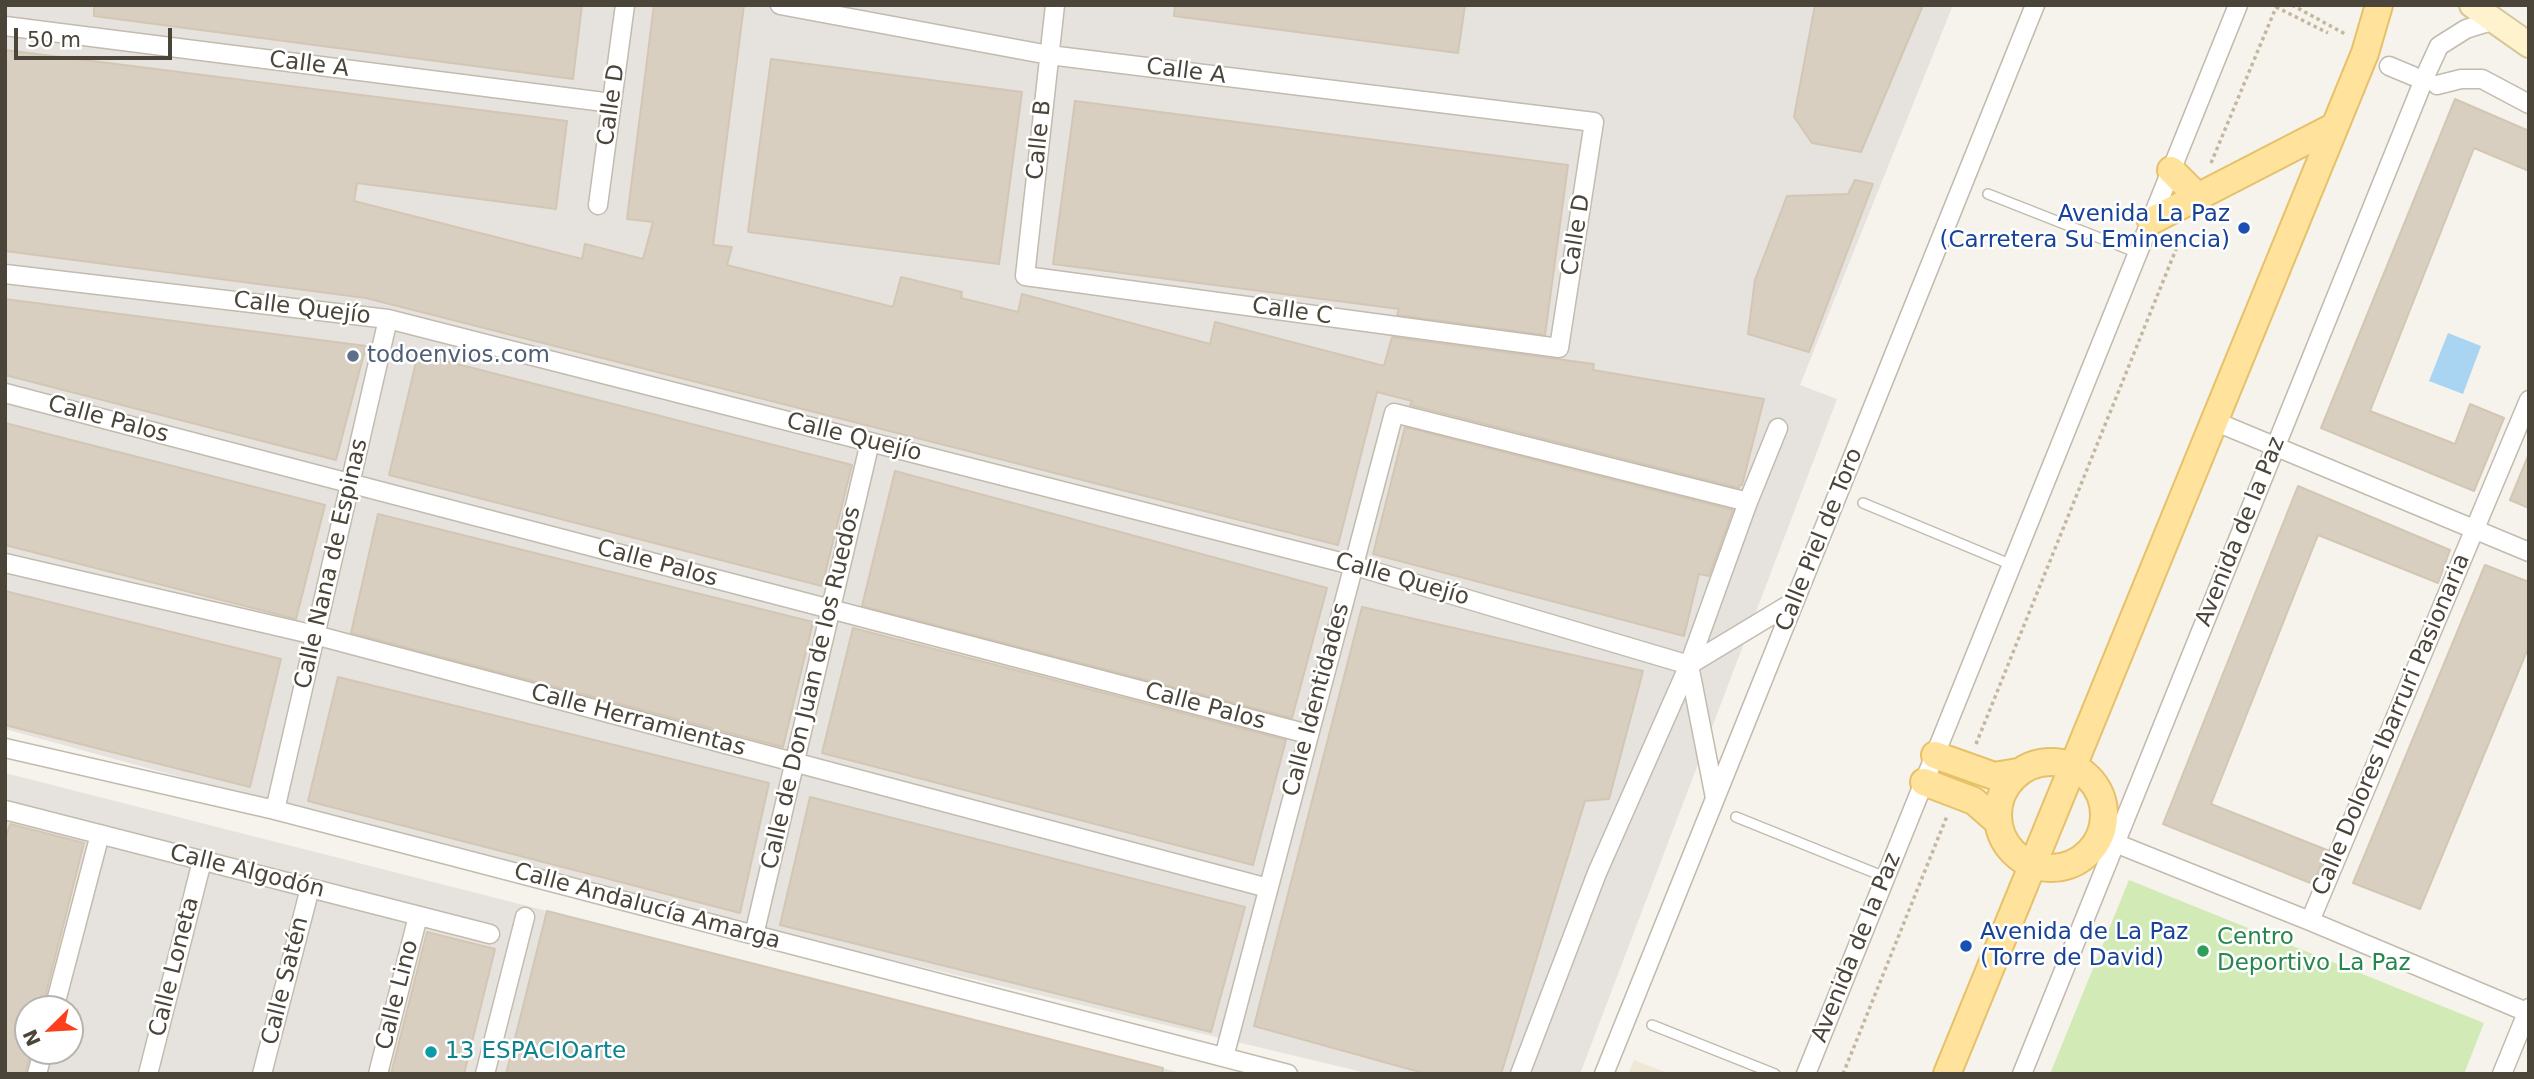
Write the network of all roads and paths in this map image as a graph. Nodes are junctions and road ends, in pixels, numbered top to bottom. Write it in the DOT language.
graph roads {
  1 [pos="625,5"];
  2 [pos="780,5"];
  3 [pos="1055,5"];
  4 [pos="2035,5"];
  5 [pos="2238,5"];
  6 [pos="2292,5"];
  7 [pos="2379,5"];
  8 [pos="2472,5"];
  9 [pos="2276,6"];
  10 [pos="2493,21"];
  11 [pos="5,26"];
  12 [pos="2329,26"];
  13 [pos="2328,33"];
  14 [pos="2529,45"];
  15 [pos="1049,55"];
  16 [pos="2389,65"];
  17 [pos="2413,76"];
  18 [pos="2437,85"];
  19 [pos="612,103"];
  20 [pos="2529,104"];
  21 [pos="1594,122"];
  22 [pos="2334,126"];
  23 [pos="2171,170"];
  24 [pos="1988,194"];
  25 [pos="2198,197"];
  26 [pos="598,205"];
  27 [pos="2151,221"];
  28 [pos="2138,253"];
  29 [pos="5,274"];
  30 [pos="1025,276"];
  31 [pos="388,319"];
  32 [pos="1559,348"];
  33 [pos="5,393"];
  34 [pos="2529,400"];
  35 [pos="2214,421"];
  36 [pos="1778,428"];
  37 [pos="870,442"];
  38 [pos="2275,446"];
  39 [pos="350,483"];
  40 [pos="1748,502"];
  41 [pos="1863,503"];
  42 [pos="2474,529"];
  43 [pos="2529,552"];
  44 [pos="5,564"];
  45 [pos="1352,565"];
  46 [pos="2012,565"];
  47 [pos="1795,601"];
  48 [pos="831,609"];
  49 [pos="315,635"];
  50 [pos="1689,665"];
  51 [pos="1308,734"];
  52 [pos="5,748"];
  53 [pos="1935,755"];
  54 [pos="795,762"];
  55 [pos="2073,766"];
  56 [pos="1967,767"];
  57 [pos="2018,772"];
  58 [pos="1924,782"];
  59 [pos="1956,794"];
  60 [pos="1715,798"];
  61 [pos="5,810"];
  62 [pos="275,810"];
  63 [pos="1735,817"];
  64 [pos="1998,822"];
  65 [pos="100,834"];
  66 [pos="2108,839"];
  67 [pos="202,861"];
  68 [pos="2033,865"];
  69 [pos="1885,877"];
  70 [pos="310,888"];
  71 [pos="1268,888"];
  72 [pos="418,916"];
  73 [pos="525,917"];
  74 [pos="2310,921"];
  75 [pos="490,934"];
  76 [pos="754,935"];
  77 [pos="58,995"];
  78 [pos="2528,1011"];
  79 [pos="1652,1025"];
  80 [pos="1224,1057"];
  81 [pos="148,1074"];
  82 [pos="262,1074"];
  83 [pos="378,1074"];
  84 [pos="485,1074"];
  85 [pos="1288,1074"];
  86 [pos="1520,1074"];
  87 [pos="1604,1074"];
  88 [pos="1775,1074"];
  89 [pos="1806,1074"];
  90 [pos="1843,1074"];
  91 [pos="1947,1074"];
  92 [pos="2021,1074"];
  93 [pos="2502,1074"];
  1 -- 19 [label="street, Calle D"];
  2 -- 15 [label="street, Calle A"];
  3 -- 15 [label="street, Calle B"];
  4 -- 47 [label="street, Calle Piel de Toro"];
  5 -- 23 [label="street, Avenida de la Paz"];
  6 -- 12 [label="path"];
  7 -- 22 [label="main road"];
  8 -- 10 [label="street"];
  9 -- 13 [label="path"];
  9 -- 25 [label="path"];
  10 -- 14 [label="street"];
  10 -- 38 [label="street, Avenida de la Paz"];
  11 -- 19 [label="street, Calle A"];
  15 -- 21 [label="street, Calle A"];
  15 -- 30 [label="street, Calle B"];
  16 -- 17 [label="street"];
  18 -- 20 [label="street"];
  19 -- 26 [label="street, Calle D"];
  21 -- 32 [label="street, Calle D"];
  22 -- 25 [label="main road"];
  22 -- 35 [label="main road"];
  23 -- 25 [label="main road"];
  23 -- 27 [label="street, Avenida de la Paz"];
  24 -- 28 [label="lane"];
  25 -- 27 [label="main road"];
  25 -- 56 [label="path"];
  27 -- 28 [label="street, Avenida de la Paz"];
  28 -- 46 [label="street, Avenida de la Paz"];
  29 -- 31 [label="street, Calle Quejío"];
  30 -- 32 [label="street, Calle C"];
  31 -- 37 [label="street, Calle Quejío"];
  31 -- 39 [label="street, Calle Nana de Espinas"];
  33 -- 39 [label="street, Calle Palos"];
  34 -- 42 [label="street, Calle Dolores Ibarruri Pasionaria"];
  35 -- 38 [label="street"];
  35 -- 55 [label="main road"];
  36 -- 40 [label="street"];
  37 -- 45 [label="street, Calle Quejío"];
  37 -- 48 [label="street, Calle de Don Juan de los Ruedos"];
  38 -- 42 [label="street"];
  38 -- 66 [label="street, Avenida de la Paz"];
  39 -- 48 [label="street, Calle Palos"];
  39 -- 49 [label="street, Calle Nana de Espinas"];
  40 -- 45 [label="street, Calle Identidades"];
  40 -- 50 [label="street"];
  41 -- 46 [label="lane"];
  42 -- 43 [label="street"];
  42 -- 74 [label="street, Calle Dolores Ibarruri Pasionaria"];
  44 -- 49 [label="street, Calle Herramientas"];
  45 -- 50 [label="street, Calle Quejío"];
  45 -- 51 [label="street, Calle Identidades"];
  46 -- 53 [label="street, Avenida de la Paz"];
  47 -- 50 [label="street"];
  47 -- 60 [label="street, Calle Piel de Toro"];
  48 -- 51 [label="street, Calle Palos"];
  48 -- 54 [label="street, Calle de Don Juan de los Ruedos"];
  49 -- 54 [label="street, Calle Herramientas"];
  49 -- 62 [label="street, Calle Nana de Espinas"];
  50 -- 60 [label="street"];
  50 -- 86 [label="street"];
  51 -- 71 [label="street, Calle Identidades"];
  52 -- 62 [label="street, Calle Andalucía Amarga"];
  53 -- 56 [label="main road"];
  53 -- 58 [label="street, Avenida de la Paz"];
  54 -- 71 [label="street, Calle Herramientas"];
  54 -- 76 [label="street, Calle de Don Juan de los Ruedos"];
  55 -- 57 [label="main road"];
  55 -- 66 [label="main road"];
  55 -- 68 [label="main road"];
  56 -- 57 [label="main road"];
  57 -- 64 [label="main road"];
  58 -- 59 [label="main road"];
  58 -- 69 [label="street, Avenida de la Paz"];
  59 -- 64 [label="main road"];
  59 -- 90 [label="path"];
  60 -- 87 [label="street, Calle Piel de Toro"];
  61 -- 65 [label="street, Calle Algodón"];
  62 -- 76 [label="street, Calle Andalucía Amarga"];
  63 -- 69 [label="lane"];
  64 -- 68 [label="main road"];
  65 -- 67 [label="street, Calle Algodón"];
  65 -- 77 [label="street"];
  66 -- 68 [label="main road"];
  66 -- 74 [label="street"];
  66 -- 92 [label="street, Avenida de la Paz"];
  67 -- 70 [label="street, Calle Algodón"];
  67 -- 81 [label="street, Calle Loneta"];
  68 -- 91 [label="main road"];
  69 -- 89 [label="street, Avenida de la Paz"];
  70 -- 72 [label="street, Calle Algodón"];
  70 -- 82 [label="street, Calle Satén"];
  71 -- 80 [label="street, Calle Identidades"];
  72 -- 75 [label="street, Calle Algodón"];
  72 -- 83 [label="street, Calle Lino"];
  73 -- 84 [label="street"];
  74 -- 78 [label="street"];
  76 -- 80 [label="street, Calle Andalucía Amarga"];
  78 -- 93 [label="street"];
  79 -- 88 [label="lane"];
  80 -- 85 [label="street, Calle Andalucía Amarga"];
}
